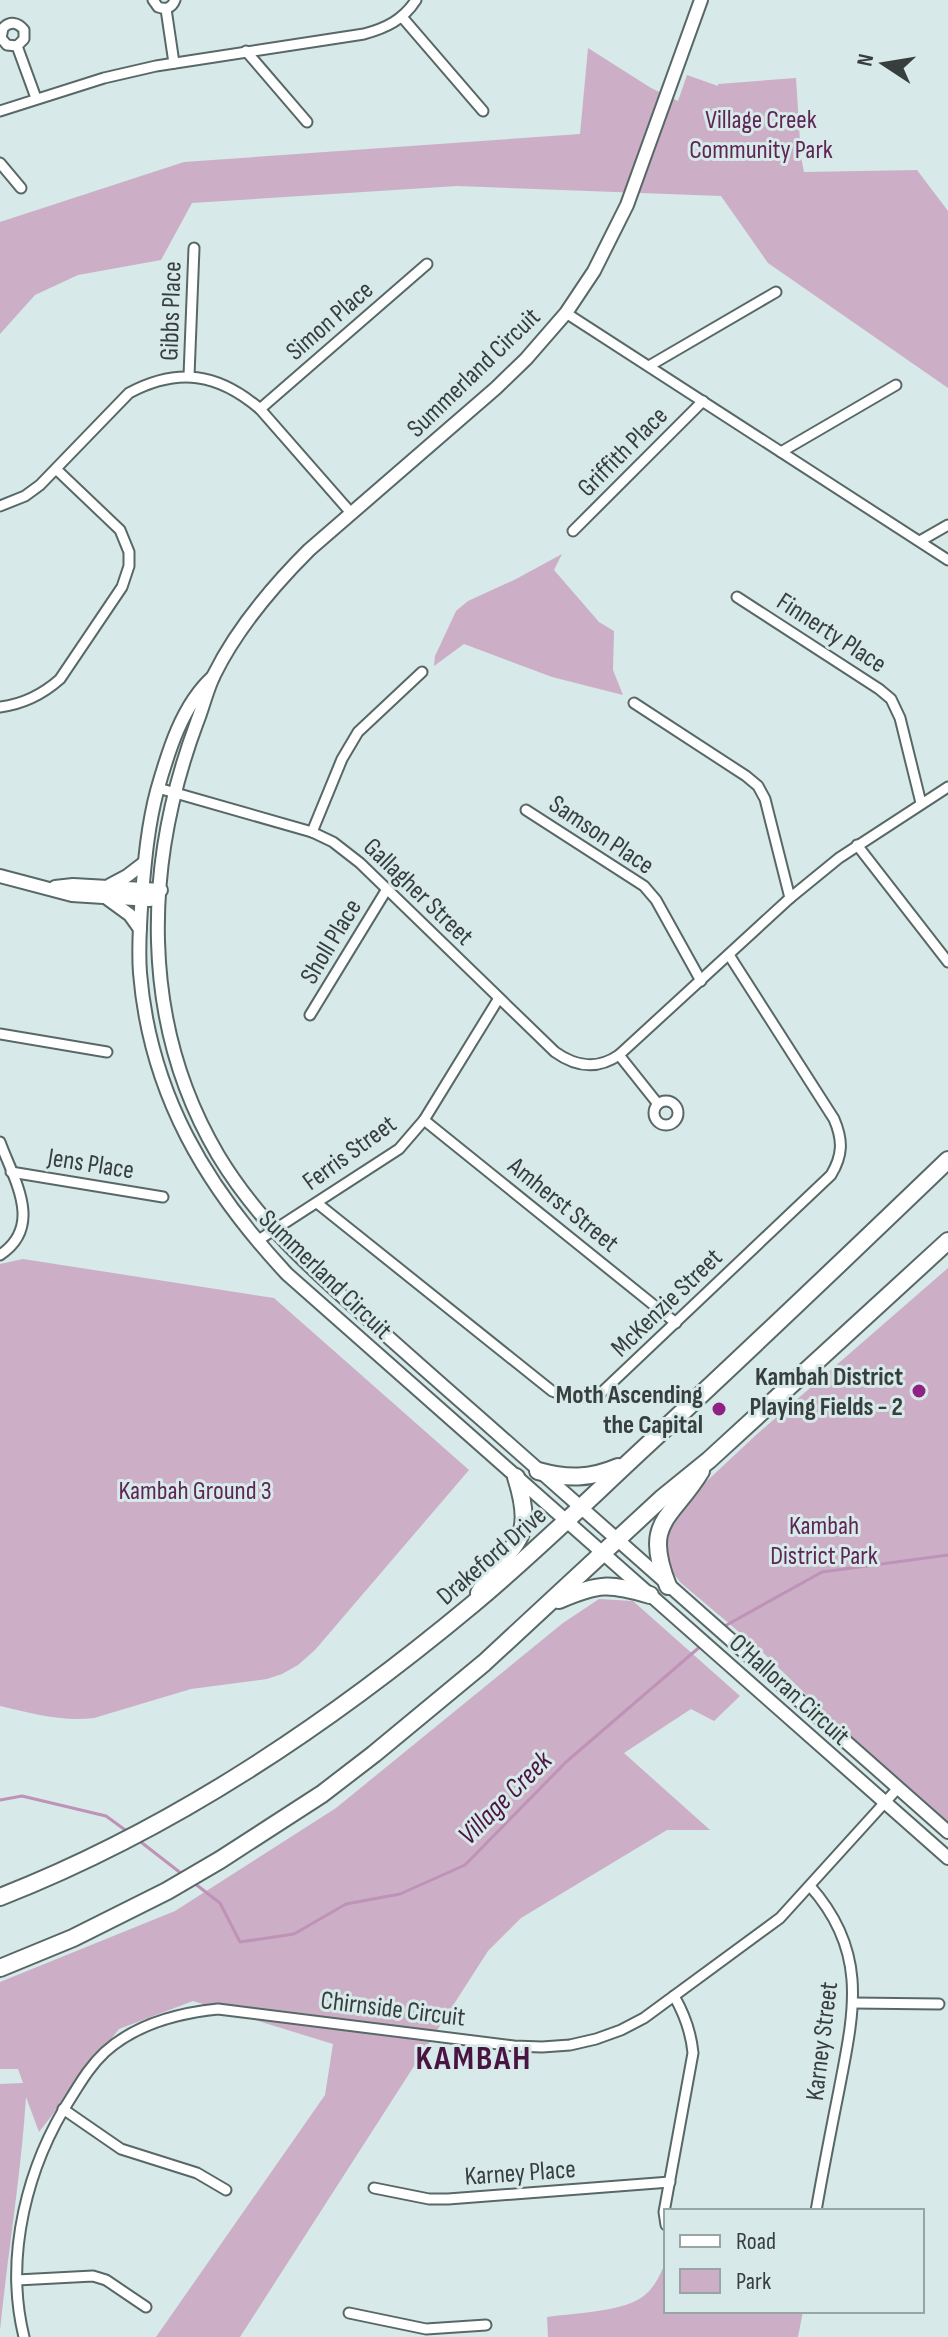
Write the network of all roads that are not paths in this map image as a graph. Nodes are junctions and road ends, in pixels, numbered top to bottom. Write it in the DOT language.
graph roads {
  1 [pos="153,0"];
  2 [pos="175,0"];
  3 [pos="416,0"];
  4 [pos="701,0"];
  5 [pos="166,9"];
  6 [pos="402,17"];
  7 [pos="17,46"];
  8 [pos="246,51"];
  9 [pos="174,63"];
  10 [pos="36,98"];
  11 [pos="0,111"];
  12 [pos="483,111"];
  13 [pos="307,122"];
  14 [pos="0,163"];
  15 [pos="21,188"];
  16 [pos="194,248"];
  17 [pos="427,264"];
  18 [pos="776,292"];
  19 [pos="566,313"];
  20 [pos="649,366"];
  21 [pos="189,376"];
  22 [pos="896,385"];
  23 [pos="703,401"];
  24 [pos="260,409"];
  25 [pos="781,452"];
  26 [pos="56,469"];
  27 [pos="0,506"];
  28 [pos="352,514"];
  29 [pos="948,525"];
  30 [pos="573,531"];
  31 [pos="920,541"];
  32 [pos="948,560"];
  33 [pos="737,597"];
  34 [pos="422,672"];
  35 [pos="213,677"];
  36 [pos="634,703"];
  37 [pos="0,707"];
  38 [pos="948,787"];
  39 [pos="158,788"];
  40 [pos="174,792"];
  41 [pos="921,803"];
  42 [pos="526,810"];
  43 [pos="312,832"];
  44 [pos="857,845"];
  45 [pos="144,863"];
  46 [pos="0,876"];
  47 [pos="387,889"];
  48 [pos="106,892"];
  49 [pos="142,894"];
  50 [pos="160,896"];
  51 [pos="790,898"];
  52 [pos="140,929"];
  53 [pos="729,955"];
  54 [pos="948,962"];
  55 [pos="701,981"];
  56 [pos="499,998"];
  57 [pos="310,1015"];
  58 [pos="0,1034"];
  59 [pos="107,1052"];
  60 [pos="619,1055"];
  61 [pos="658,1104"];
  62 [pos="424,1120"];
  63 [pos="0,1142"];
  64 [pos="948,1160"];
  65 [pos="11,1172"];
  66 [pos="163,1197"];
  67 [pos="317,1203"];
  68 [pos="274,1231"];
  69 [pos="257,1241"];
  70 [pos="948,1241"];
  71 [pos="0,1255"];
  72 [pos="676,1323"];
  73 [pos="709,1460"];
  74 [pos="628,1463"];
  75 [pos="538,1471"];
  76 [pos="516,1477"];
  77 [pos="580,1508"];
  78 [pos="565,1521"];
  79 [pos="617,1540"];
  80 [pos="602,1554"];
  81 [pos="668,1586"];
  82 [pos="650,1595"];
  83 [pos="473,1604"];
  84 [pos="546,1606"];
  85 [pos="898,1788"];
  86 [pos="884,1802"];
  87 [pos="948,1832"];
  88 [pos="948,1858"];
  89 [pos="810,1886"];
  90 [pos="0,1897"];
  91 [pos="0,1968"];
  92 [pos="674,1996"];
  93 [pos="853,2003"];
  94 [pos="939,2004"];
  95 [pos="63,2109"];
  96 [pos="670,2182"];
  97 [pos="374,2188"];
  98 [pos="226,2190"];
  99 [pos="665,2209"];
  100 [pos="816,2209"];
  101 [pos="17,2280"];
  102 [pos="146,2307"];
  103 [pos="349,2313"];
  104 [pos="486,2325"];
  105 [pos="426,2333"];
  106 [pos="24,2337"];
  1 -- 5 [label="street"];
  2 -- 5 [label="street"];
  3 -- 6 [label="street"];
  4 -- 19 [label="street, Summerland Circuit"];
  5 -- 9 [label="street"];
  6 -- 8 [label="street"];
  6 -- 12 [label="street"];
  7 -- 10 [label="street"];
  8 -- 9 [label="street"];
  8 -- 13 [label="street"];
  9 -- 10 [label="street"];
  10 -- 11 [label="street"];
  14 -- 15 [label="street"];
  16 -- 21 [label="street, Gibbs Place"];
  17 -- 24 [label="street, Simon Place"];
  18 -- 20 [label="street"];
  19 -- 20 [label="street"];
  19 -- 28 [label="street, Summerland Circuit"];
  20 -- 23 [label="street"];
  21 -- 24 [label="street"];
  21 -- 26 [label="street"];
  22 -- 25 [label="street"];
  23 -- 25 [label="street"];
  23 -- 30 [label="street, Griffith Place"];
  24 -- 28 [label="street"];
  25 -- 31 [label="street"];
  26 -- 27 [label="street"];
  26 -- 37 [label="street"];
  28 -- 35 [label="street, Summerland Circuit"];
  29 -- 31 [label="street"];
  31 -- 32 [label="street"];
  33 -- 41 [label="street, Finnerty Place"];
  34 -- 43 [label="street"];
  35 -- 39 [label="street, Summerland Circuit"];
  35 -- 40 [label="street, Summerland Circuit"];
  36 -- 51 [label="street"];
  38 -- 41 [label="street, Gallagher Street"];
  39 -- 40 [label="street, Gallagher Street"];
  39 -- 45 [label="street, Summerland Circuit"];
  40 -- 43 [label="street, Gallagher Street"];
  40 -- 50 [label="street, Summerland Circuit"];
  41 -- 44 [label="street, Gallagher Street"];
  42 -- 55 [label="street, Samson Place"];
  43 -- 47 [label="street, Gallagher Street"];
  44 -- 51 [label="street, Gallagher Street"];
  44 -- 54 [label="street"];
  45 -- 48 [label="street"];
  45 -- 49 [label="street, Summerland Circuit"];
  46 -- 48 [label="street"];
  47 -- 56 [label="street, Gallagher Street"];
  47 -- 57 [label="street, Sholl Place"];
  48 -- 49 [label="street"];
  48 -- 52 [label="street"];
  49 -- 50 [label="street"];
  49 -- 52 [label="street, Summerland Circuit"];
  50 -- 68 [label="street, Summerland Circuit"];
  51 -- 53 [label="street, Gallagher Street"];
  52 -- 69 [label="street, Summerland Circuit"];
  53 -- 55 [label="street, Gallagher Street"];
  53 -- 72 [label="street, McKenzie Street"];
  55 -- 60 [label="street, Gallagher Street"];
  56 -- 60 [label="street, Gallagher Street"];
  56 -- 62 [label="street, Ferris Street"];
  58 -- 59 [label="street"];
  60 -- 61 [label="street"];
  62 -- 67 [label="street, Ferris Street"];
  62 -- 72 [label="street, Amherst Street"];
  63 -- 65 [label="street"];
  64 -- 74 [label="highway, Drakeford Drive"];
  65 -- 66 [label="street, Jens Place"];
  65 -- 71 [label="street"];
  67 -- 68 [label="street, Ferris Street"];
  67 -- 72 [label="street, McKenzie Street"];
  68 -- 69 [label="street, Ferris Street"];
  68 -- 75 [label="street, Summerland Circuit"];
  69 -- 76 [label="street, Summerland Circuit"];
  70 -- 73 [label="highway"];
  73 -- 79 [label="highway"];
  73 -- 81 [label="highway"];
  74 -- 75 [label="highway"];
  74 -- 77 [label="highway, Drakeford Drive"];
  75 -- 77 [label="street, Summerland Circuit"];
  76 -- 78 [label="street, Summerland Circuit"];
  76 -- 83 [label="highway"];
  77 -- 78 [label="highway, Drakeford Drive"];
  77 -- 79 [label="street, Summerland Circuit"];
  78 -- 80 [label="street, Summerland Circuit"];
  78 -- 83 [label="highway, Drakeford Drive"];
  79 -- 80 [label="highway"];
  79 -- 81 [label="street, O'Halloran Circuit"];
  80 -- 82 [label="street, O'Halloran Circuit"];
  80 -- 84 [label="highway"];
  81 -- 85 [label="street, O'Halloran Circuit"];
  82 -- 84 [label="highway"];
  82 -- 86 [label="street, O'Halloran Circuit"];
  83 -- 90 [label="highway, Drakeford Drive"];
  84 -- 91 [label="highway"];
  85 -- 86 [label="street, Chirnside Circuit"];
  85 -- 87 [label="street, O'Halloran Circuit"];
  86 -- 88 [label="street, O'Halloran Circuit"];
  86 -- 89 [label="street, Chirnside Circuit"];
  89 -- 92 [label="street, Chirnside Circuit"];
  89 -- 93 [label="street, Karney Street"];
  92 -- 95 [label="street, Chirnside Circuit"];
  92 -- 96 [label="street"];
  93 -- 94 [label="street"];
  93 -- 100 [label="street, Karney Street"];
  95 -- 98 [label="street"];
  95 -- 101 [label="street, Chirnside Circuit"];
  96 -- 97 [label="street, Karney Place"];
  96 -- 99 [label="street"];
  101 -- 102 [label="street"];
  101 -- 106 [label="street, Chirnside Circuit"];
  103 -- 105 [label="street"];
  104 -- 105 [label="street"];
}
